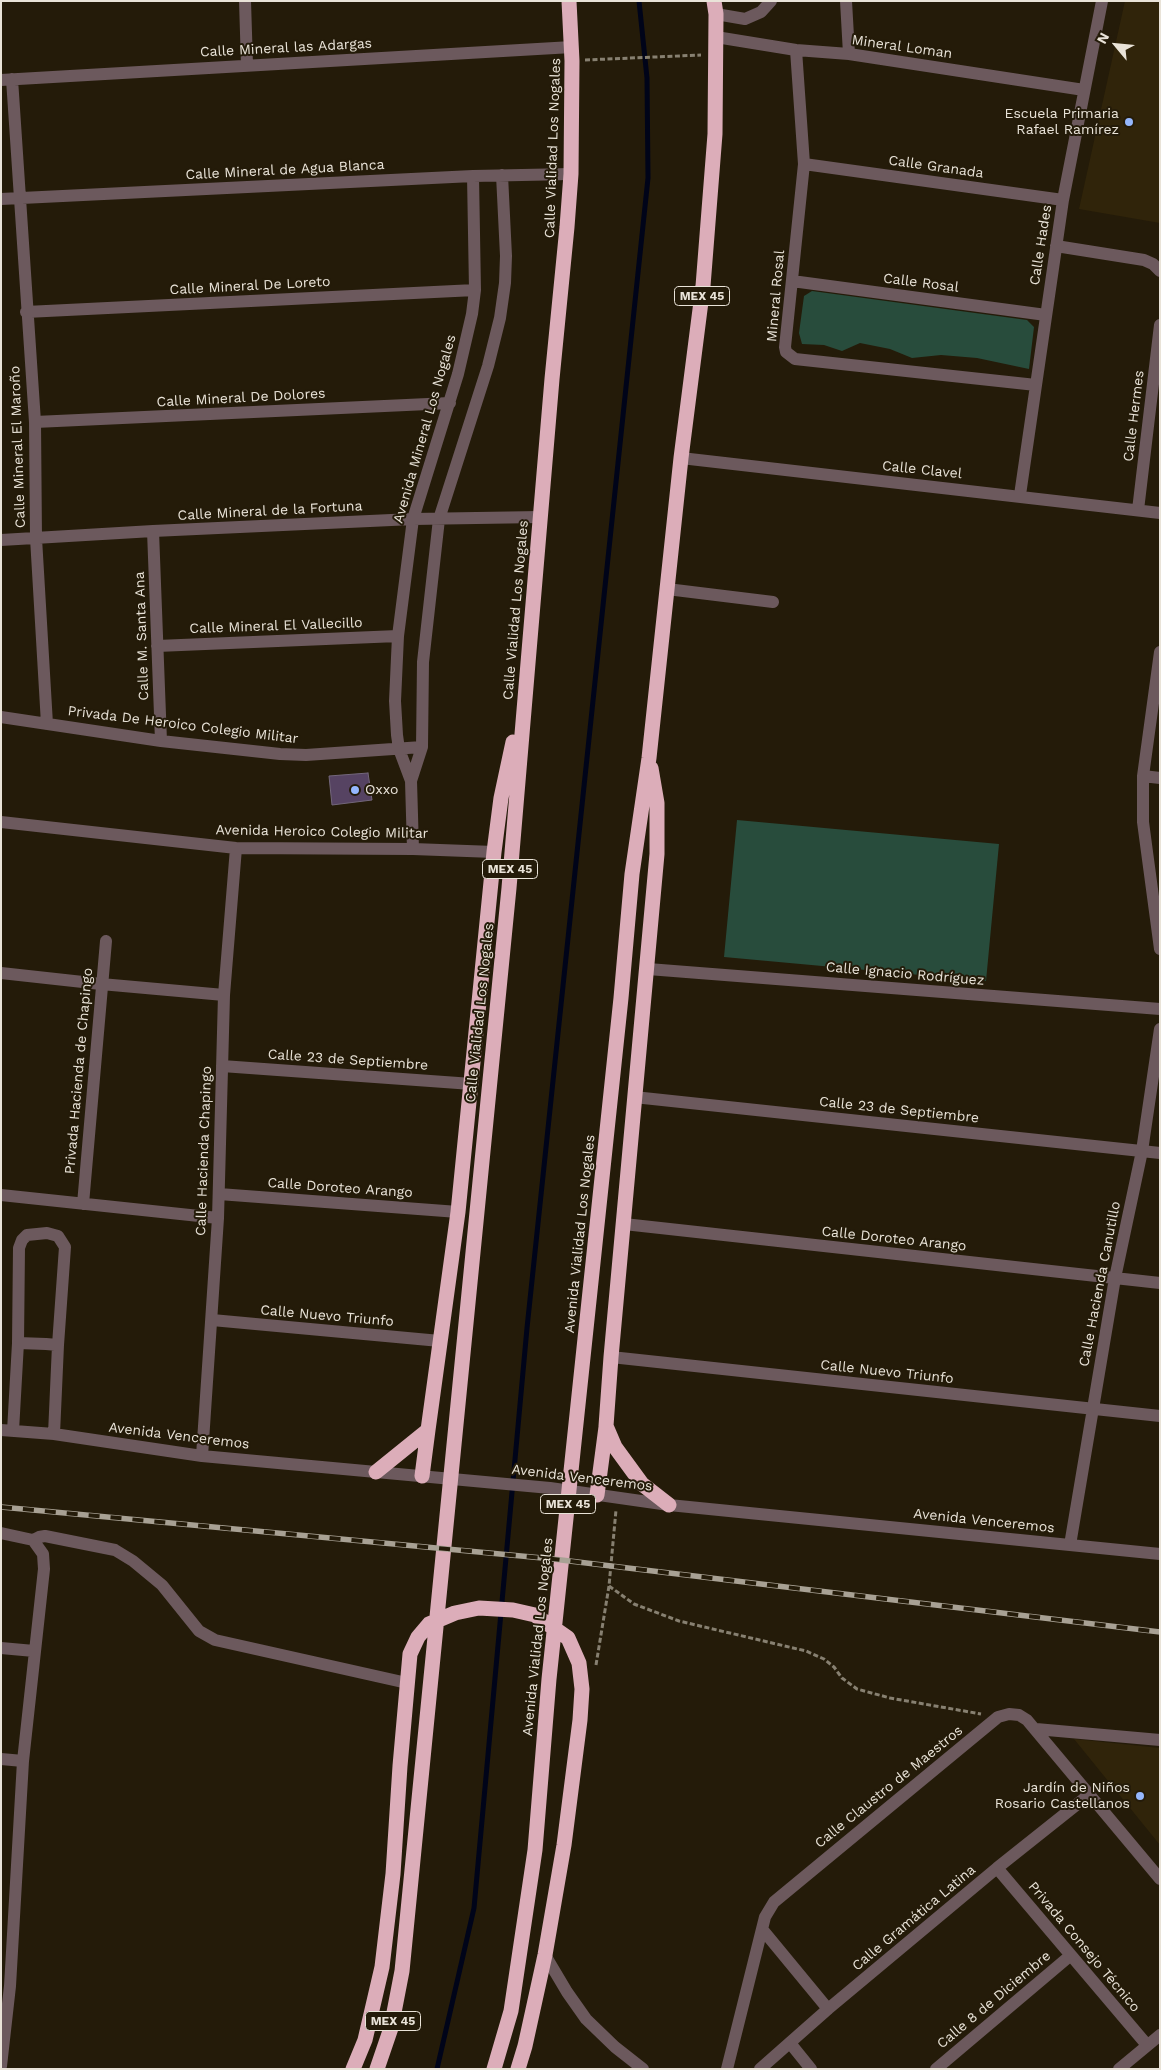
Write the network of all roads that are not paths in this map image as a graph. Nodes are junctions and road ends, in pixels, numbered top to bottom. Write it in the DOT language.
graph roads {
  1 [pos="244,1"];
  2 [pos="569,1"];
  3 [pos="771,1"];
  4 [pos="846,1"];
  5 [pos="1102,1"];
  6 [pos="715,8"];
  7 [pos="716,37"];
  8 [pos="572,46"];
  9 [pos="796,50"];
  10 [pos="849,54"];
  11 [pos="246,65"];
  12 [pos="6,80"];
  13 [pos="1084,90"];
  14 [pos="804,164"];
  15 [pos="571,174"];
  16 [pos="502,175"];
  17 [pos="473,176"];
  18 [pos="20,198"];
  19 [pos="1,199"];
  20 [pos="1063,200"];
  21 [pos="1056,246"];
  22 [pos="1160,271"];
  23 [pos="792,281"];
  24 [pos="475,290"];
  25 [pos="26,312"];
  26 [pos="1046,315"];
  27 [pos="1160,325"];
  28 [pos="1036,384"];
  29 [pos="450,403"];
  30 [pos="35,422"];
  31 [pos="681,458"];
  32 [pos="1020,496"];
  33 [pos="1138,510"];
  34 [pos="1160,512"];
  35 [pos="540,517"];
  36 [pos="413,519"];
  37 [pos="440,519"];
  38 [pos="153,531"];
  39 [pos="36,538"];
  40 [pos="1,540"];
  41 [pos="668,589"];
  42 [pos="773,602"];
  43 [pos="398,636"];
  44 [pos="156,646"];
  45 [pos="1160,652"];
  46 [pos="525,692"];
  47 [pos="1,717"];
  48 [pos="47,724"];
  49 [pos="161,741"];
  50 [pos="422,747"];
  51 [pos="399,749"];
  52 [pos="649,758"];
  53 [pos="1143,776"];
  54 [pos="1160,778"];
  55 [pos="411,781"];
  56 [pos="1,822"];
  57 [pos="236,848"];
  58 [pos="413,849"];
  59 [pos="494,852"];
  60 [pos="106,941"];
  61 [pos="1160,948"];
  62 [pos="648,969"];
  63 [pos="1,973"];
  64 [pos="101,984"];
  65 [pos="224,995"];
  66 [pos="1160,1009"];
  67 [pos="1160,1029"];
  68 [pos="222,1066"];
  69 [pos="472,1084"];
  70 [pos="634,1097"];
  71 [pos="1142,1151"];
  72 [pos="1160,1153"];
  73 [pos="219,1194"];
  74 [pos="1,1195"];
  75 [pos="83,1204"];
  76 [pos="458,1212"];
  77 [pos="218,1218"];
  78 [pos="624,1224"];
  79 [pos="1115,1278"];
  80 [pos="1160,1283"];
  81 [pos="212,1320"];
  82 [pos="440,1341"];
  83 [pos="18,1343"];
  84 [pos="58,1345"];
  85 [pos="611,1357"];
  86 [pos="1092,1409"];
  87 [pos="1160,1416"];
  88 [pos="606,1426"];
  89 [pos="7,1430"];
  90 [pos="428,1430"];
  91 [pos="54,1434"];
  92 [pos="202,1456"];
  93 [pos="376,1472"];
  94 [pos="422,1476"];
  95 [pos="598,1495"];
  96 [pos="669,1505"];
  97 [pos="1,1533"];
  98 [pos="33,1540"];
  99 [pos="1070,1545"];
  100 [pos="1160,1554"];
  101 [pos="1,1648"];
  102 [pos="34,1651"];
  103 [pos="407,1683"];
  104 [pos="1036,1729"];
  105 [pos="1160,1740"];
  106 [pos="1,1759"];
  107 [pos="23,1761"];
  108 [pos="1090,1794"];
  109 [pos="997,1868"];
  110 [pos="1160,1879"];
  111 [pos="762,1929"];
  112 [pos="545,1955"];
  113 [pos="1071,1955"];
  114 [pos="6,1985"];
  115 [pos="828,2009"];
  116 [pos="1160,2034"];
  117 [pos="790,2043"];
  118 [pos="1147,2045"];
  119 [pos="1,2066"];
  120 [pos="353,2069"];
  121 [pos="377,2069"];
  122 [pos="494,2069"];
  123 [pos="518,2069"];
  124 [pos="643,2069"];
  125 [pos="727,2069"];
  126 [pos="760,2069"];
  127 [pos="811,2069"];
  128 [pos="936,2069"];
  129 [pos="1119,2069"];
  1 -- 11 [label="street"];
  2 -- 8 [label="highway, Calle Vialidad Los Nogales / MEX 45"];
  3 -- 6 [label="street"];
  4 -- 10 [label="street"];
  5 -- 13 [label="street, Calle Hades"];
  6 -- 7 [label="highway, MEX 45"];
  7 -- 9 [label="street, Mineral Loman"];
  7 -- 31 [label="highway, MEX 45"];
  8 -- 11 [label="street, Calle Mineral las Adargas"];
  8 -- 15 [label="highway, Calle Vialidad Los Nogales / MEX 45"];
  9 -- 10 [label="street, Mineral Loman"];
  9 -- 14 [label="street, Mineral Rosal"];
  10 -- 13 [label="street, Mineral Loman"];
  11 -- 12 [label="street, Calle Mineral las Adargas"];
  12 -- 18 [label="street, Calle Mineral El Maroño"];
  13 -- 20 [label="street, Calle Hades"];
  14 -- 20 [label="street, Calle Granada"];
  14 -- 23 [label="street, Mineral Rosal"];
  15 -- 16 [label="street, Calle Mineral de Agua Blanca"];
  15 -- 35 [label="highway, Calle Vialidad Los Nogales / MEX 45"];
  16 -- 17 [label="street, Calle Mineral de Agua Blanca"];
  16 -- 37 [label="street"];
  17 -- 18 [label="street, Calle Mineral de Agua Blanca"];
  17 -- 24 [label="street, Avenida Mineral Los Nogales"];
  18 -- 19 [label="street, Calle Mineral de Agua Blanca"];
  18 -- 25 [label="street, Calle Mineral El Maroño"];
  20 -- 21 [label="street, Calle Hades"];
  21 -- 22 [label="street"];
  21 -- 26 [label="street, Calle Hades"];
  23 -- 26 [label="street, Calle Rosal"];
  23 -- 28 [label="street, Mineral Rosal"];
  24 -- 25 [label="street, Calle Mineral De Loreto"];
  24 -- 29 [label="street, Avenida Mineral Los Nogales"];
  25 -- 30 [label="street, Calle Mineral El Maroño"];
  26 -- 28 [label="street, Calle Hades"];
  27 -- 33 [label="street, Calle Hermes"];
  28 -- 32 [label="street, Calle Hades"];
  29 -- 30 [label="street, Calle Mineral De Dolores"];
  29 -- 36 [label="street, Avenida Mineral Los Nogales"];
  30 -- 39 [label="street, Calle Mineral El Maroño"];
  31 -- 32 [label="street, Calle Clavel"];
  31 -- 41 [label="highway, MEX 45"];
  32 -- 33 [label="street, Calle Clavel"];
  33 -- 34 [label="street, Calle Clavel"];
  35 -- 37 [label="street, Calle Mineral de la Fortuna"];
  35 -- 46 [label="highway, Calle Vialidad Los Nogales / MEX 45"];
  36 -- 37 [label="street, Calle Mineral de la Fortuna"];
  36 -- 38 [label="street, Calle Mineral de la Fortuna"];
  36 -- 43 [label="street, Avenida Mineral Los Nogales"];
  37 -- 50 [label="street"];
  38 -- 39 [label="street, Calle Mineral de la Fortuna"];
  38 -- 44 [label="street, Calle M. Santa Ana"];
  39 -- 40 [label="street, Calle Mineral de la Fortuna"];
  39 -- 48 [label="street, Calle Mineral El Maroño"];
  41 -- 42 [label="street"];
  41 -- 52 [label="highway, MEX 45"];
  43 -- 44 [label="street, Calle Mineral El Vallecillo"];
  43 -- 51 [label="street, Avenida Mineral Los Nogales"];
  44 -- 49 [label="street, Calle M. Santa Ana"];
  45 -- 53 [label="street"];
  46 -- 59 [label="highway"];
  46 -- 121 [label="highway, Calle Vialidad Los Nogales / MEX 45"];
  47 -- 48 [label="street, Privada De Heroico Colegio Militar"];
  48 -- 49 [label="street, Privada De Heroico Colegio Militar"];
  49 -- 51 [label="street, Privada De Heroico Colegio Militar"];
  50 -- 51 [label="street, Privada De Heroico Colegio Militar"];
  50 -- 55 [label="street"];
  51 -- 55 [label="street, Avenida Mineral Los Nogales"];
  52 -- 62 [label="highway"];
  52 -- 122 [label="highway, Avenida Vialidad Los Nogales / MEX 45"];
  53 -- 54 [label="street"];
  53 -- 61 [label="street"];
  55 -- 58 [label="street"];
  56 -- 57 [label="street, Avenida Heroico Colegio Militar"];
  57 -- 58 [label="street, Avenida Heroico Colegio Militar"];
  57 -- 65 [label="street, Calle Hacienda Chapingo"];
  58 -- 59 [label="street, Avenida Heroico Colegio Militar"];
  59 -- 69 [label="highway"];
  60 -- 64 [label="street, Privada Hacienda de Chapingo"];
  62 -- 66 [label="street, Calle Ignacio Rodríguez"];
  62 -- 70 [label="highway"];
  63 -- 64 [label="street"];
  64 -- 65 [label="street"];
  64 -- 75 [label="street, Privada Hacienda de Chapingo"];
  65 -- 68 [label="street, Calle Hacienda Chapingo"];
  67 -- 71 [label="street, Calle Hacienda Canutillo"];
  68 -- 69 [label="street, Calle 23 de Septiembre"];
  68 -- 73 [label="street, Calle Hacienda Chapingo"];
  69 -- 76 [label="highway"];
  70 -- 71 [label="street, Calle 23 de Septiembre"];
  70 -- 78 [label="highway"];
  71 -- 72 [label="street, Calle 23 de Septiembre"];
  71 -- 79 [label="street, Calle Hacienda Canutillo"];
  73 -- 76 [label="street, Calle Doroteo Arango"];
  73 -- 77 [label="street, Calle Hacienda Chapingo"];
  74 -- 75 [label="street"];
  75 -- 77 [label="street"];
  76 -- 82 [label="highway"];
  77 -- 81 [label="street, Calle Hacienda Chapingo"];
  78 -- 79 [label="street, Calle Doroteo Arango"];
  78 -- 85 [label="highway"];
  79 -- 80 [label="street, Calle Doroteo Arango"];
  79 -- 86 [label="street, Calle Hacienda Canutillo"];
  81 -- 82 [label="street, Calle Nuevo Triunfo"];
  81 -- 92 [label="street, Calle Hacienda Chapingo"];
  82 -- 90 [label="highway"];
  83 -- 84 [label="street"];
  83 -- 84 [label="street"];
  83 -- 89 [label="street"];
  84 -- 91 [label="street"];
  85 -- 86 [label="street, Calle Nuevo Triunfo"];
  85 -- 88 [label="highway"];
  86 -- 87 [label="street, Calle Nuevo Triunfo"];
  86 -- 99 [label="street, Calle Hacienda Canutillo"];
  88 -- 95 [label="highway"];
  88 -- 96 [label="highway"];
  89 -- 91 [label="street, Avenida Venceremos"];
  90 -- 93 [label="highway"];
  90 -- 94 [label="highway"];
  91 -- 92 [label="street, Avenida Venceremos"];
  92 -- 93 [label="street, Avenida Venceremos"];
  93 -- 94 [label="street, Avenida Venceremos"];
  94 -- 95 [label="street, Avenida Venceremos"];
  95 -- 96 [label="street, Avenida Venceremos"];
  96 -- 99 [label="street, Avenida Venceremos"];
  97 -- 98 [label="street"];
  98 -- 102 [label="street"];
  98 -- 103 [label="street"];
  99 -- 100 [label="street, Avenida Venceremos"];
  101 -- 102 [label="street"];
  102 -- 107 [label="street"];
  103 -- 112 [label="highway"];
  103 -- 120 [label="highway"];
  104 -- 105 [label="street"];
  104 -- 108 [label="street"];
  104 -- 111 [label="street, Calle Claustro de Maestros"];
  106 -- 107 [label="street"];
  107 -- 114 [label="street"];
  108 -- 109 [label="street, Calle Gramática Latina"];
  108 -- 110 [label="street"];
  109 -- 113 [label="street, Privada Consejo Técnico"];
  109 -- 115 [label="street, Calle Gramática Latina"];
  111 -- 115 [label="street"];
  111 -- 125 [label="street, Calle Claustro de Maestros"];
  112 -- 123 [label="highway"];
  112 -- 124 [label="street"];
  113 -- 118 [label="street, Privada Consejo Técnico"];
  113 -- 128 [label="street, Calle 8 de Diciembre"];
  114 -- 119 [label="street"];
  115 -- 117 [label="street, Calle Gramática Latina"];
  116 -- 118 [label="street"];
  117 -- 126 [label="street, Calle Gramática Latina"];
  117 -- 127 [label="street"];
  118 -- 129 [label="street"];
}
